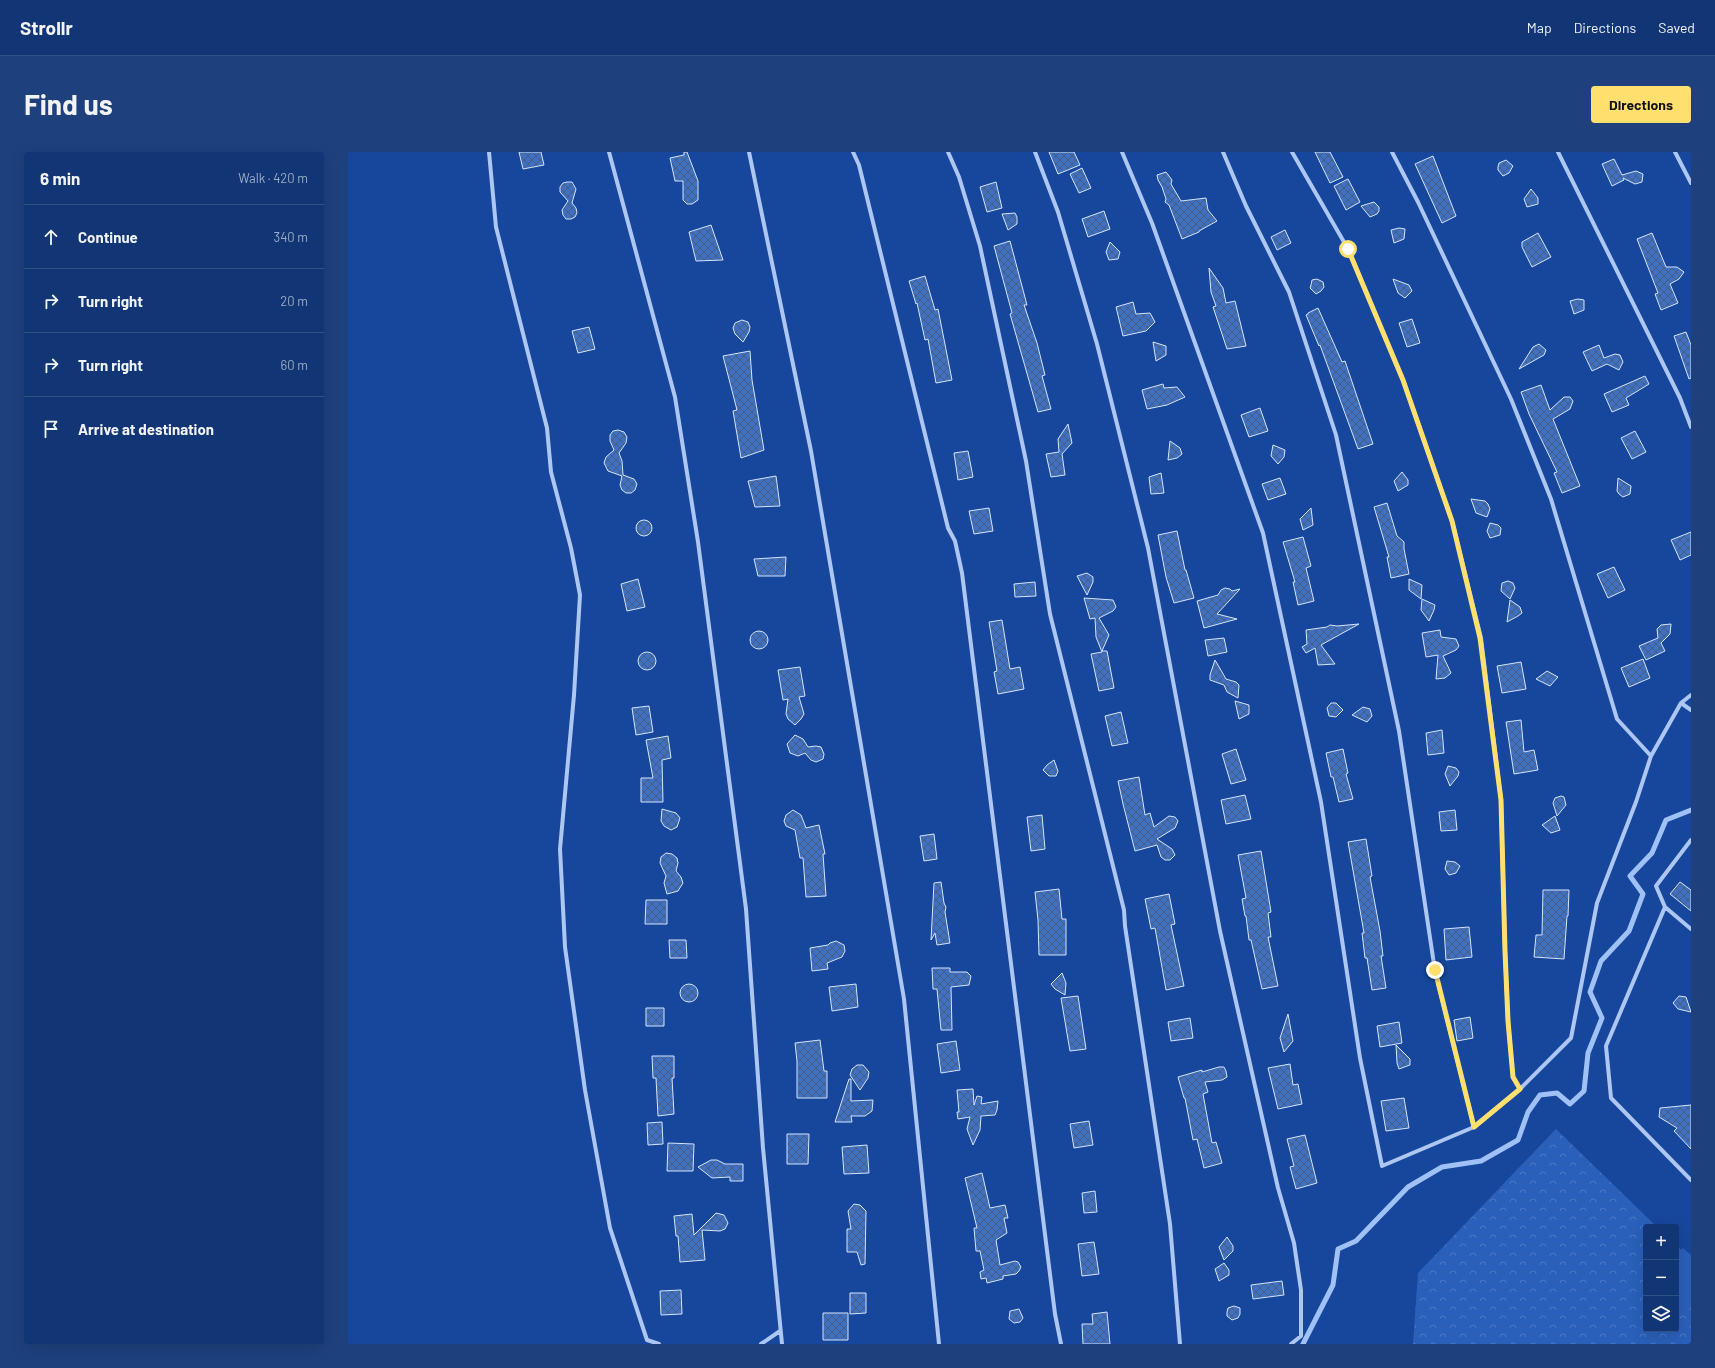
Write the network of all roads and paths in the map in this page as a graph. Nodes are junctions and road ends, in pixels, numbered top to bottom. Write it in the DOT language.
graph roads {
  1 [pos="489,152"];
  2 [pos="609,152"];
  3 [pos="749,152"];
  4 [pos="853,152"];
  5 [pos="948,152"];
  6 [pos="1035,152"];
  7 [pos="1122,152"];
  8 [pos="1223,152"];
  9 [pos="1292,152"];
  10 [pos="1392,152"];
  11 [pos="1558,152"];
  12 [pos="1675,152"];
  13 [pos="1691,183"];
  14 [pos="1691,427"];
  15 [pos="1691,695"];
  16 [pos="1681,703"];
  17 [pos="1691,710"];
  18 [pos="1651,756"];
  19 [pos="1691,840"];
  20 [pos="1665,907"];
  21 [pos="1691,929"];
  22 [pos="1520,1089"];
  23 [pos="1474,1127"];
  24 [pos="1691,1180"];
  25 [pos="780,1331"];
  26 [pos="659,1344"];
  27 [pos="761,1344"];
  28 [pos="782,1344"];
  29 [pos="939,1344"];
  30 [pos="1061,1344"];
  31 [pos="1180,1344"];
  32 [pos="1291,1344"];
  1 -- 26 [label="street"];
  2 -- 25 [label="street"];
  3 -- 29 [label="street"];
  4 -- 30 [label="street"];
  5 -- 31 [label="street"];
  6 -- 32 [label="street"];
  7 -- 23 [label="street"];
  8 -- 23 [label="street"];
  9 -- 22 [label="street"];
  10 -- 18 [label="street"];
  11 -- 14 [label="street"];
  12 -- 13 [label="street"];
  15 -- 16 [label="street"];
  16 -- 17 [label="street"];
  16 -- 18 [label="street"];
  18 -- 22 [label="street"];
  19 -- 20 [label="street"];
  20 -- 21 [label="street"];
  20 -- 24 [label="street"];
  22 -- 23 [label="street"];
  25 -- 27 [label="street"];
  25 -- 28 [label="street"];
}
